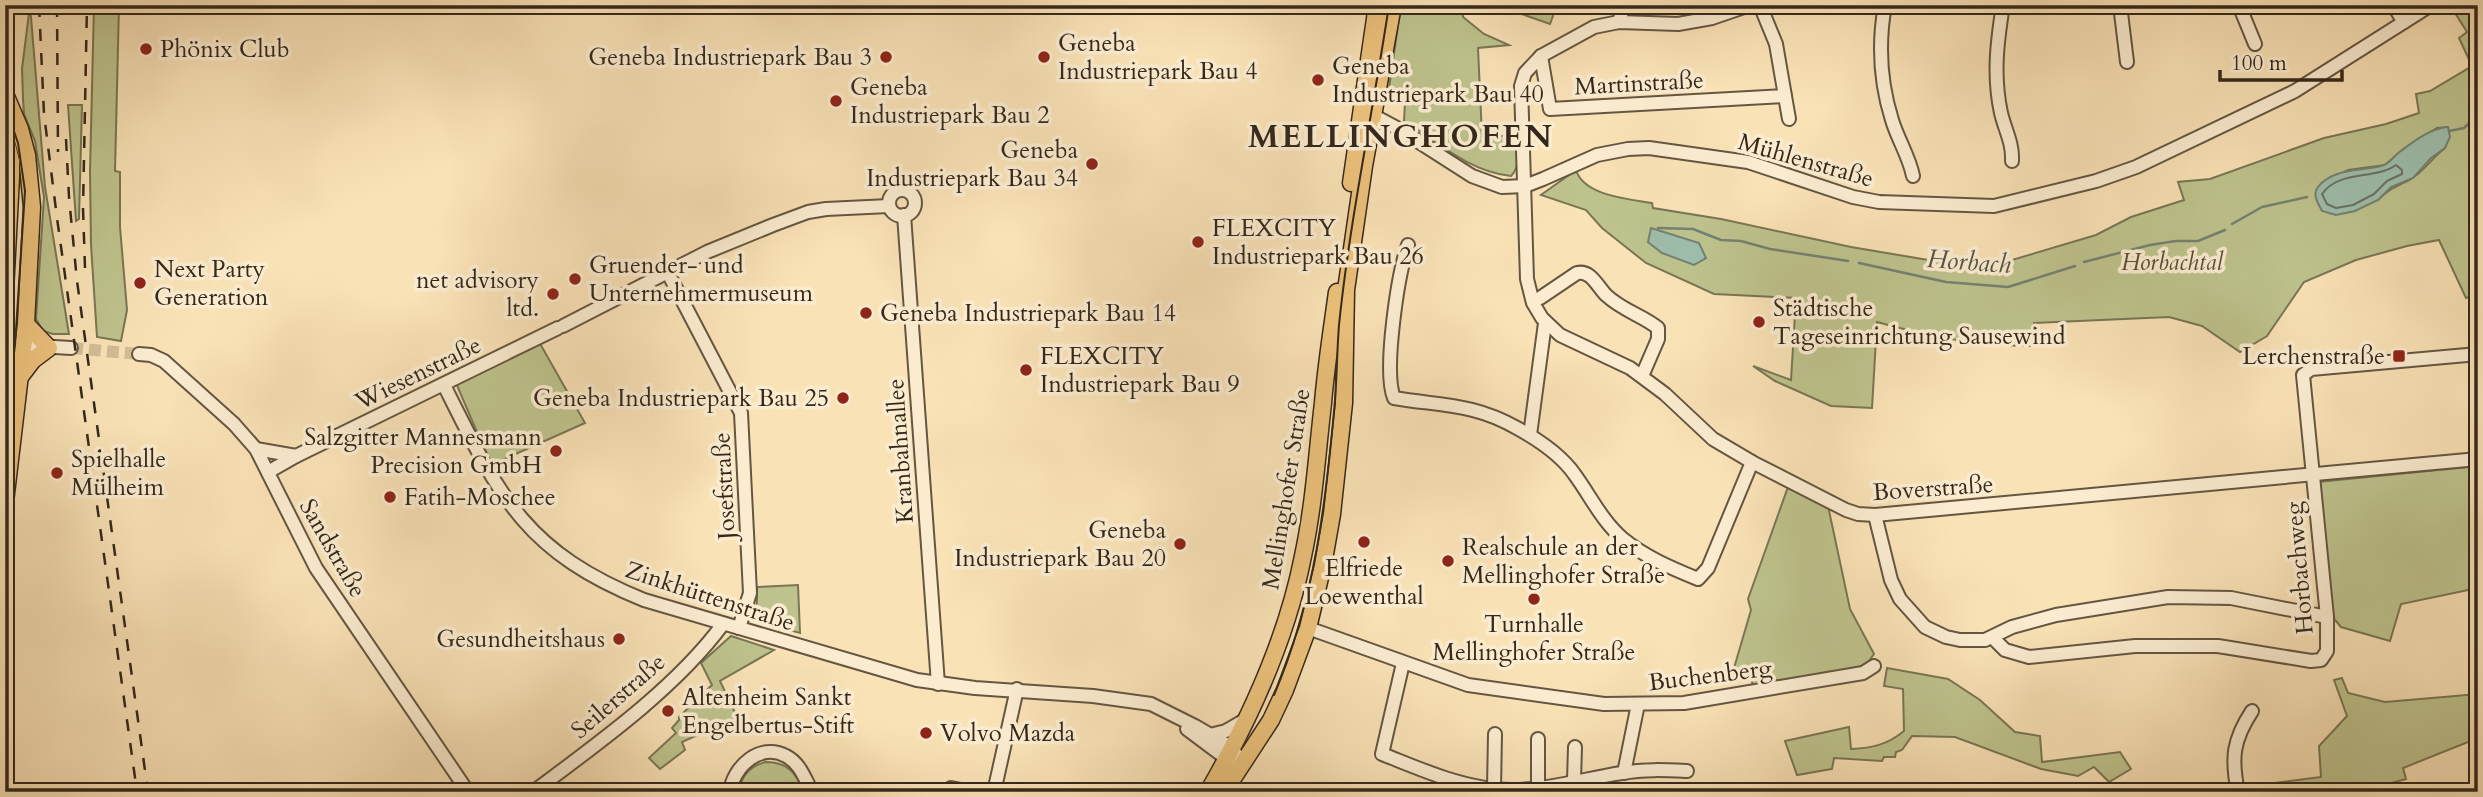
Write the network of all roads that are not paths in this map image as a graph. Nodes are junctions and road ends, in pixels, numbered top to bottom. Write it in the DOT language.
graph roads {
  1 [pos="1377,5"];
  2 [pos="1393,5"];
  3 [pos="1624,5"];
  4 [pos="1750,5"];
  5 [pos="1760,5"];
  6 [pos="1885,5"];
  7 [pos="2003,5"];
  8 [pos="2120,5"];
  9 [pos="2239,5"];
  10 [pos="2393,5"];
  11 [pos="2431,5"];
  12 [pos="1619,22"];
  13 [pos="2404,22"];
  14 [pos="2255,44"];
  15 [pos="1541,56"];
  16 [pos="2127,62"];
  17 [pos="5,94"];
  18 [pos="1785,96"];
  19 [pos="1368,112"];
  20 [pos="1788,119"];
  21 [pos="5,136"];
  22 [pos="2012,160"];
  23 [pos="1913,177"];
  24 [pos="1525,186"];
  25 [pos="889,206"];
  26 [pos="904,215"];
  27 [pos="1408,245"];
  28 [pos="668,273"];
  29 [pos="5,291"];
  30 [pos="1540,298"];
  31 [pos="1545,323"];
  32 [pos="26,324"];
  33 [pos="5,344"];
  34 [pos="1337,345"];
  35 [pos="23,346"];
  36 [pos="49,348"];
  37 [pos="71,348"];
  38 [pos="139,354"];
  39 [pos="2478,354"];
  40 [pos="1642,376"];
  41 [pos="20,377"];
  42 [pos="444,385"];
  43 [pos="1530,435"];
  44 [pos="256,449"];
  45 [pos="296,456"];
  46 [pos="2478,458"];
  47 [pos="1752,462"];
  48 [pos="268,472"];
  49 [pos="2312,476"];
  50 [pos="5,502"];
  51 [pos="1875,516"];
  52 [pos="2327,617"];
  53 [pos="720,627"];
  54 [pos="739,628"];
  55 [pos="1308,628"];
  56 [pos="1993,638"];
  57 [pos="1403,663"];
  58 [pos="1874,666"];
  59 [pos="938,684"];
  60 [pos="1017,690"];
  61 [pos="1638,704"];
  62 [pos="2252,711"];
  63 [pos="1169,712"];
  64 [pos="1242,726"];
  65 [pos="1495,734"];
  66 [pos="1210,735"];
  67 [pos="1538,739"];
  68 [pos="1575,747"];
  69 [pos="1229,753"];
  70 [pos="1246,759"];
  71 [pos="1687,771"];
  72 [pos="1622,773"];
  73 [pos="1574,782"];
  74 [pos="951,788"];
  75 [pos="1538,788"];
  76 [pos="1494,789"];
  77 [pos="468,792"];
  78 [pos="533,792"];
  79 [pos="730,792"];
  80 [pos="812,792"];
  81 [pos="971,792"];
  82 [pos="994,792"];
  83 [pos="1208,792"];
  84 [pos="1224,792"];
  85 [pos="2238,792"];
  1 -- 19 [label="main road, Mellinghofer Straße"];
  2 -- 19 [label="main road, Mellinghofer Straße"];
  3 -- 12 [label="street"];
  4 -- 12 [label="street"];
  5 -- 18 [label="street"];
  6 -- 23 [label="street"];
  7 -- 22 [label="street"];
  8 -- 16 [label="street"];
  9 -- 14 [label="street"];
  10 -- 13 [label="street"];
  11 -- 13 [label="street, Mühlenstraße"];
  12 -- 15 [label="street"];
  13 -- 24 [label="street, Mühlenstraße"];
  15 -- 18 [label="street, Martinstraße"];
  15 -- 24 [label="street"];
  17 -- 32 [label="main road"];
  18 -- 20 [label="street"];
  19 -- 24 [label="street, Mühlenstraße"];
  19 -- 34 [label="main road, Mellinghofer Straße"];
  21 -- 29 [label="main road"];
  24 -- 31 [label="street"];
  25 -- 26 [label="street"];
  25 -- 26 [label="street, Kranbahnallee"];
  25 -- 28 [label="street, Wiesenstraße"];
  26 -- 59 [label="street, Kranbahnallee"];
  27 -- 43 [label="street"];
  28 -- 42 [label="street, Wiesenstraße"];
  28 -- 54 [label="street, Josefstraße"];
  30 -- 40 [label="street"];
  31 -- 40 [label="street, Boverstraße"];
  31 -- 43 [label="street"];
  32 -- 35 [label="main road"];
  32 -- 36 [label="main road"];
  33 -- 35 [label="street"];
  34 -- 55 [label="main road, Mellinghofer Straße"];
  34 -- 64 [label="main road, Mellinghofer Straße"];
  35 -- 36 [label="street"];
  35 -- 41 [label="main road"];
  36 -- 37 [label="street"];
  36 -- 41 [label="main road"];
  38 -- 44 [label="street, Sandstraße"];
  39 -- 49 [label="street"];
  40 -- 47 [label="street, Boverstraße"];
  41 -- 50 [label="main road"];
  42 -- 45 [label="street, Wiesenstraße"];
  42 -- 53 [label="street, Zinkhüttenstraße"];
  43 -- 47 [label="street"];
  44 -- 45 [label="street"];
  44 -- 48 [label="street, Sandstraße"];
  45 -- 48 [label="street, Wiesenstraße"];
  46 -- 49 [label="street, Boverstraße"];
  47 -- 51 [label="street, Boverstraße"];
  48 -- 77 [label="street, Sandstraße"];
  49 -- 51 [label="street, Boverstraße"];
  49 -- 52 [label="street, Horbachweg"];
  51 -- 56 [label="street"];
  52 -- 56 [label="street"];
  52 -- 56 [label="street, Horbachweg"];
  53 -- 54 [label="street, Zinkhüttenstraße"];
  53 -- 78 [label="street, Seilerstraße"];
  54 -- 59 [label="street, Zinkhüttenstraße"];
  55 -- 57 [label="street, Buchenberg"];
  55 -- 70 [label="main road, Mellinghofer Straße"];
  57 -- 61 [label="street, Buchenberg"];
  57 -- 76 [label="street"];
  58 -- 61 [label="street, Buchenberg"];
  59 -- 60 [label="street, Zinkhüttenstraße"];
  60 -- 63 [label="street, Zinkhüttenstraße"];
  60 -- 82 [label="street"];
  61 -- 72 [label="street"];
  62 -- 85 [label="street"];
  63 -- 66 [label="street, Zinkhüttenstraße"];
  63 -- 69 [label="street, Zinkhüttenstraße"];
  64 -- 66 [label="street"];
  64 -- 69 [label="main road, Mellinghofer Straße"];
  64 -- 70 [label="main road"];
  65 -- 76 [label="street"];
  66 -- 69 [label="street, Zinkhüttenstraße"];
  67 -- 75 [label="street"];
  68 -- 73 [label="street"];
  69 -- 70 [label="street, Zinkhüttenstraße"];
  69 -- 83 [label="main road, Mellinghofer Straße"];
  70 -- 84 [label="main road, Mellinghofer Straße"];
  71 -- 72 [label="street"];
  72 -- 73 [label="street"];
  73 -- 75 [label="street"];
  74 -- 81 [label="street"];
  75 -- 76 [label="street"];
  79 -- 80 [label="street"];
}
